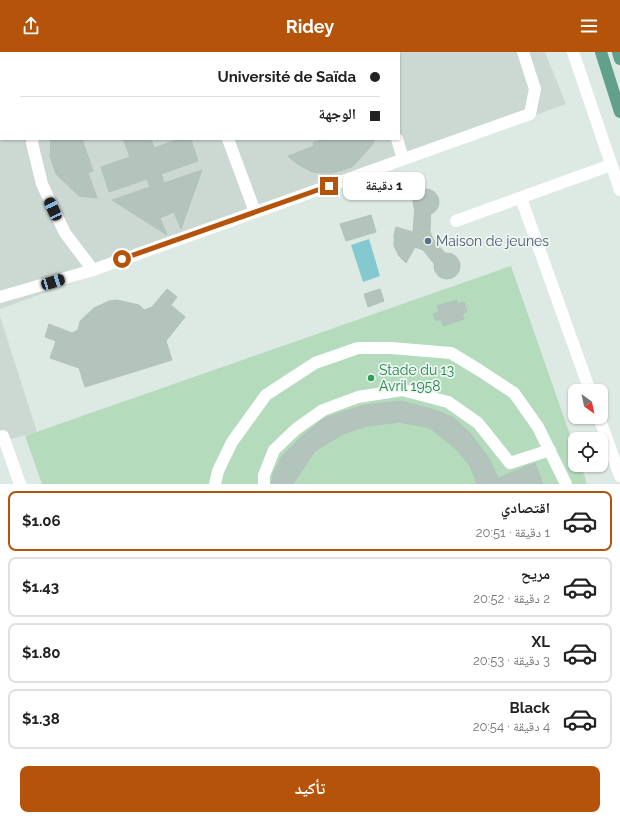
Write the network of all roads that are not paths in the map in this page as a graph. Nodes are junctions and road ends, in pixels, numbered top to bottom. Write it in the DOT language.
graph roads {
  1 [pos="523,52"];
  2 [pos="573,52"];
  3 [pos="601,52"];
  4 [pos="618,52"];
  5 [pos="620,59"];
  6 [pos="620,112"];
  7 [pos="32,140"];
  8 [pos="228,140"];
  9 [pos="397,140"];
  10 [pos="404,159"];
  11 [pos="611,165"];
  12 [pos="620,190"];
  13 [pos="521,198"];
  14 [pos="255,212"];
  15 [pos="456,221"];
  16 [pos="93,270"];
  17 [pos="0,298"];
  18 [pos="587,384"];
  19 [pos="601,424"];
  20 [pos="1,433"];
  21 [pos="550,450"];
  22 [pos="620,476"];
  23 [pos="20,484"];
  24 [pos="215,484"];
  25 [pos="264,484"];
  26 [pos="566,484"];
  1 -- 10 [label="street"];
  2 -- 11 [label="street"];
  3 -- 6 [label="main road"];
  4 -- 5 [label="main road"];
  7 -- 16 [label="street"];
  8 -- 14 [label="street"];
  9 -- 10 [label="street"];
  10 -- 14 [label="street"];
  11 -- 12 [label="street"];
  11 -- 13 [label="street"];
  13 -- 15 [label="street"];
  13 -- 18 [label="street"];
  14 -- 16 [label="street"];
  16 -- 17 [label="street"];
  19 -- 22 [label="street"];
  20 -- 23 [label="street"];
  21 -- 24 [label="street"];
  21 -- 25 [label="street"];
  21 -- 26 [label="street"];
}
